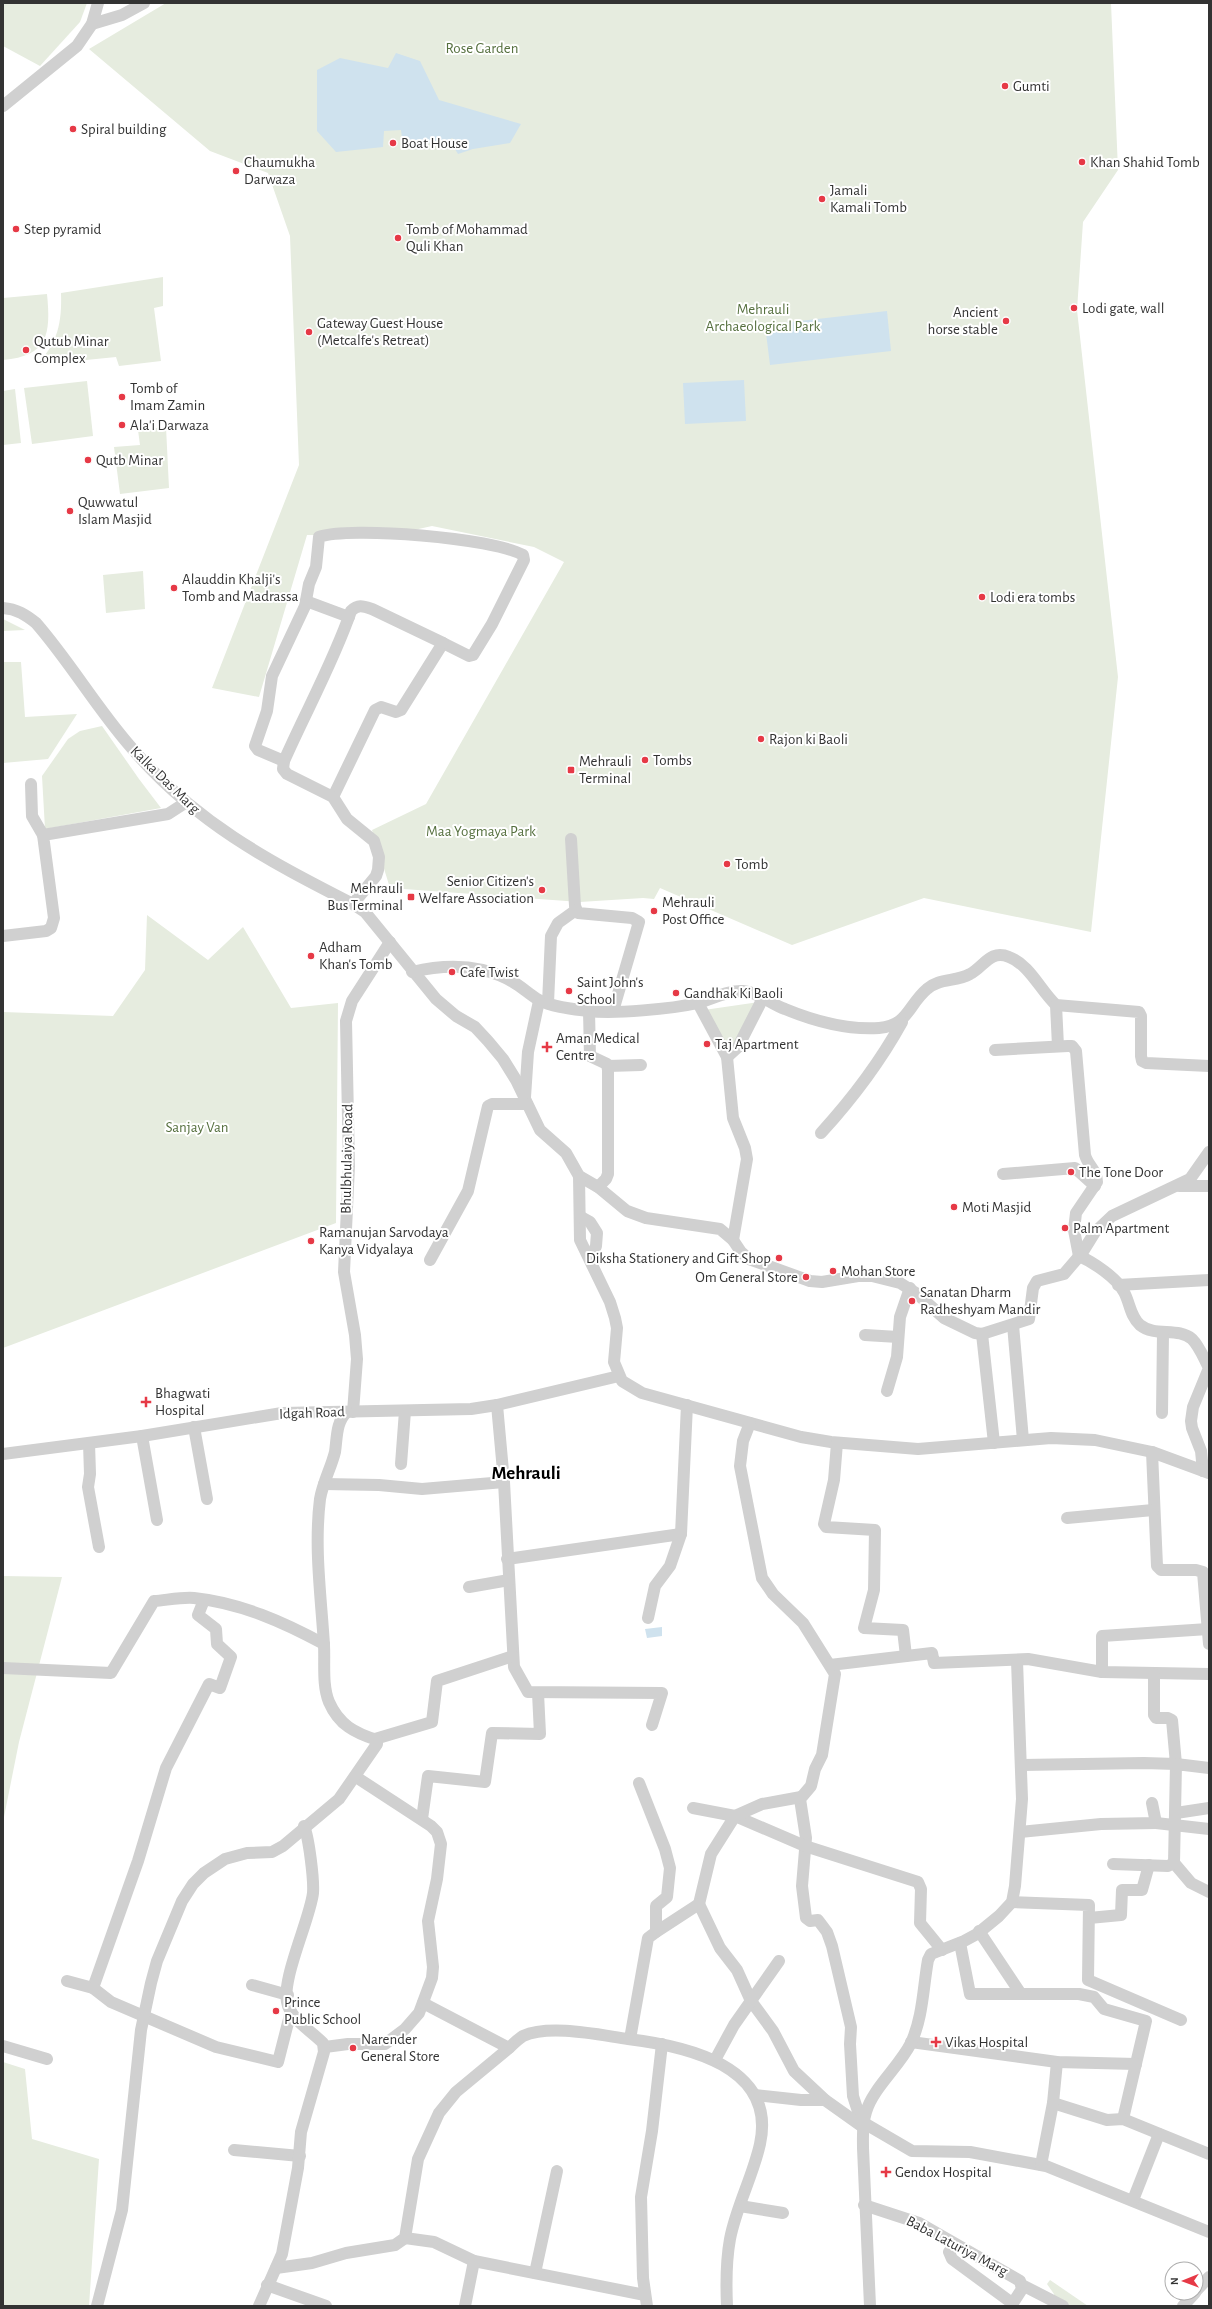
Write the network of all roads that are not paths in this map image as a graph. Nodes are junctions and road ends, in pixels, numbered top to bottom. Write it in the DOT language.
graph roads {
  1 [pos="98,3"];
  2 [pos="144,3"];
  3 [pos="92,24"];
  4 [pos="3,106"];
  5 [pos="306,601"];
  6 [pos="3,608"];
  7 [pos="349,617"];
  8 [pos="443,643"];
  9 [pos="284,761"];
  10 [pos="31,784"];
  11 [pos="333,797"];
  12 [pos="185,803"];
  13 [pos="42,835"];
  14 [pos="571,839"];
  15 [pos="353,904"];
  16 [pos="576,910"];
  17 [pos="3,936"];
  18 [pos="390,942"];
  19 [pos="412,972"];
  20 [pos="763,998"];
  21 [pos="544,1002"];
  22 [pos="698,1002"];
  23 [pos="1056,1005"];
  24 [pos="589,1011"];
  25 [pos="613,1011"];
  26 [pos="902,1022"];
  27 [pos="1058,1046"];
  28 [pos="995,1050"];
  29 [pos="727,1057"];
  30 [pos="642,1065"];
  31 [pos="608,1066"];
  32 [pos="1209,1066"];
  33 [pos="526,1101"];
  34 [pos="821,1133"];
  35 [pos="1209,1152"];
  36 [pos="1002,1174"];
  37 [pos="579,1176"];
  38 [pos="598,1186"];
  39 [pos="1095,1186"];
  40 [pos="1179,1186"];
  41 [pos="1209,1186"];
  42 [pos="581,1217"];
  43 [pos="733,1240"];
  44 [pos="1079,1256"];
  45 [pos="590,1259"];
  46 [pos="430,1260"];
  47 [pos="1209,1280"];
  48 [pos="1118,1285"];
  49 [pos="910,1288"];
  50 [pos="1013,1325"];
  51 [pos="1163,1333"];
  52 [pos="982,1334"];
  53 [pos="865,1335"];
  54 [pos="898,1337"];
  55 [pos="1209,1368"];
  56 [pos="619,1376"];
  57 [pos="887,1390"];
  58 [pos="1203,1396"];
  59 [pos="496,1405"];
  60 [pos="687,1405"];
  61 [pos="406,1411"];
  62 [pos="350,1412"];
  63 [pos="1162,1412"];
  64 [pos="750,1423"];
  65 [pos="194,1427"];
  66 [pos="142,1436"];
  67 [pos="1023,1440"];
  68 [pos="89,1443"];
  69 [pos="837,1443"];
  70 [pos="994,1443"];
  71 [pos="1152,1452"];
  72 [pos="3,1454"];
  73 [pos="401,1464"];
  74 [pos="1206,1472"];
  75 [pos="504,1482"];
  76 [pos="324,1484"];
  77 [pos="207,1499"];
  78 [pos="1153,1510"];
  79 [pos="1067,1518"];
  80 [pos="157,1520"];
  81 [pos="681,1534"];
  82 [pos="99,1547"];
  83 [pos="507,1559"];
  84 [pos="509,1580"];
  85 [pos="469,1587"];
  86 [pos="204,1600"];
  87 [pos="1208,1611"];
  88 [pos="648,1618"];
  89 [pos="1208,1629"];
  90 [pos="324,1644"];
  91 [pos="1209,1644"];
  92 [pos="513,1656"];
  93 [pos="906,1656"];
  94 [pos="1017,1661"];
  95 [pos="830,1665"];
  96 [pos="3,1668"];
  97 [pos="1102,1672"];
  98 [pos="1154,1674"];
  99 [pos="1209,1674"];
  100 [pos="538,1692"];
  101 [pos="652,1725"];
  102 [pos="375,1739"];
  103 [pos="1176,1764"];
  104 [pos="1022,1765"];
  105 [pos="1209,1768"];
  106 [pos="356,1777"];
  107 [pos="639,1783"];
  108 [pos="801,1796"];
  109 [pos="1152,1803"];
  110 [pos="693,1808"];
  111 [pos="1209,1808"];
  112 [pos="734,1816"];
  113 [pos="422,1819"];
  114 [pos="1176,1819"];
  115 [pos="1156,1823"];
  116 [pos="304,1826"];
  117 [pos="1209,1829"];
  118 [pos="1020,1832"];
  119 [pos="805,1846"];
  120 [pos="1174,1863"];
  121 [pos="1113,1864"];
  122 [pos="1149,1865"];
  123 [pos="1209,1892"];
  124 [pos="1012,1902"];
  125 [pos="699,1904"];
  126 [pos="1089,1918"];
  127 [pos="979,1931"];
  128 [pos="656,1932"];
  129 [pos="960,1943"];
  130 [pos="942,1950"];
  131 [pos="779,1961"];
  132 [pos="67,1981"];
  133 [pos="252,1984"];
  134 [pos="93,1988"];
  135 [pos="1021,1994"];
  136 [pos="288,1995"];
  137 [pos="751,2001"];
  138 [pos="423,2003"];
  139 [pos="290,2011"];
  140 [pos="144,2015"];
  141 [pos="1181,2020"];
  142 [pos="630,2039"];
  143 [pos="911,2042"];
  144 [pos="662,2044"];
  145 [pos="3,2046"];
  146 [pos="325,2047"];
  147 [pos="509,2048"];
  148 [pos="46,2059"];
  149 [pos="715,2060"];
  150 [pos="1057,2062"];
  151 [pos="1136,2064"];
  152 [pos="755,2095"];
  153 [pos="824,2100"];
  154 [pos="1053,2103"];
  155 [pos="1123,2119"];
  156 [pos="863,2125"];
  157 [pos="1159,2134"];
  158 [pos="234,2150"];
  159 [pos="1209,2154"];
  160 [pos="300,2156"];
  161 [pos="1041,2165"];
  162 [pos="557,2172"];
  163 [pos="1133,2200"];
  164 [pos="864,2205"];
  165 [pos="740,2206"];
  166 [pos="783,2213"];
  167 [pos="1209,2232"];
  168 [pos="405,2238"];
  169 [pos="950,2252"];
  170 [pos="474,2261"];
  171 [pos="276,2268"];
  172 [pos="535,2273"];
  173 [pos="267,2285"];
  174 [pos="1022,2285"];
  175 [pos="646,2300"];
  176 [pos="1012,2305"];
  177 [pos="97,2306"];
  178 [pos="259,2306"];
  179 [pos="326,2306"];
  180 [pos="465,2306"];
  181 [pos="728,2306"];
  182 [pos="870,2306"];
  183 [pos="1063,2306"];
  1 -- 3 [label="street"];
  2 -- 3 [label="street"];
  3 -- 4 [label="street"];
  5 -- 7 [label="street"];
  5 -- 8 [label="street"];
  5 -- 9 [label="street"];
  6 -- 12 [label="street, Kalka Das Marg"];
  7 -- 8 [label="street"];
  7 -- 9 [label="street"];
  8 -- 11 [label="street"];
  9 -- 11 [label="street"];
  10 -- 13 [label="street"];
  11 -- 15 [label="street"];
  12 -- 13 [label="street"];
  12 -- 15 [label="street, Kalka Das Marg"];
  13 -- 17 [label="street"];
  14 -- 16 [label="street"];
  15 -- 18 [label="street, Kalka Das Marg"];
  16 -- 21 [label="street"];
  16 -- 25 [label="street"];
  18 -- 19 [label="street"];
  18 -- 62 [label="street, Bhulbhulaiya Road"];
  19 -- 21 [label="street"];
  19 -- 33 [label="street"];
  20 -- 22 [label="street"];
  20 -- 26 [label="street"];
  20 -- 29 [label="street"];
  21 -- 24 [label="street"];
  21 -- 33 [label="street"];
  22 -- 25 [label="street"];
  22 -- 29 [label="street"];
  23 -- 26 [label="street"];
  23 -- 27 [label="street"];
  23 -- 32 [label="street"];
  24 -- 25 [label="street"];
  24 -- 31 [label="street"];
  26 -- 34 [label="street"];
  27 -- 28 [label="street"];
  27 -- 39 [label="street"];
  29 -- 43 [label="street"];
  30 -- 31 [label="street"];
  31 -- 38 [label="street"];
  33 -- 37 [label="street"];
  33 -- 46 [label="street"];
  35 -- 40 [label="street"];
  36 -- 39 [label="street"];
  37 -- 38 [label="street"];
  37 -- 42 [label="street"];
  38 -- 43 [label="street"];
  39 -- 44 [label="street"];
  40 -- 41 [label="street"];
  40 -- 44 [label="street"];
  42 -- 45 [label="street"];
  42 -- 45 [label="street"];
  43 -- 49 [label="street"];
  44 -- 48 [label="street"];
  44 -- 50 [label="street"];
  45 -- 56 [label="street"];
  47 -- 48 [label="street"];
  48 -- 51 [label="street"];
  49 -- 52 [label="street"];
  49 -- 54 [label="street"];
  50 -- 52 [label="street"];
  50 -- 67 [label="street"];
  51 -- 55 [label="street"];
  51 -- 63 [label="street"];
  52 -- 70 [label="street"];
  53 -- 54 [label="street"];
  54 -- 57 [label="street"];
  55 -- 58 [label="street"];
  56 -- 59 [label="street, Idgah Road"];
  56 -- 60 [label="street"];
  58 -- 74 [label="street"];
  59 -- 61 [label="street, Idgah Road"];
  59 -- 75 [label="street"];
  60 -- 64 [label="street"];
  60 -- 81 [label="street"];
  61 -- 62 [label="street, Idgah Road"];
  61 -- 73 [label="street"];
  62 -- 65 [label="street, Idgah Road"];
  62 -- 76 [label="street"];
  64 -- 69 [label="street"];
  64 -- 95 [label="street"];
  65 -- 66 [label="street, Idgah Road"];
  65 -- 77 [label="street"];
  66 -- 68 [label="street, Idgah Road"];
  66 -- 80 [label="street"];
  67 -- 70 [label="street"];
  67 -- 71 [label="street"];
  68 -- 72 [label="street, Idgah Road"];
  68 -- 82 [label="street"];
  69 -- 70 [label="street"];
  69 -- 93 [label="street"];
  71 -- 74 [label="street"];
  71 -- 78 [label="street"];
  75 -- 76 [label="street"];
  75 -- 83 [label="street"];
  76 -- 90 [label="street"];
  78 -- 79 [label="street"];
  78 -- 87 [label="street"];
  81 -- 83 [label="street"];
  81 -- 88 [label="street"];
  83 -- 84 [label="street"];
  84 -- 85 [label="street"];
  84 -- 92 [label="street"];
  86 -- 90 [label="street"];
  86 -- 96 [label="street"];
  86 -- 134 [label="street"];
  87 -- 89 [label="street"];
  89 -- 91 [label="street"];
  89 -- 97 [label="street"];
  90 -- 102 [label="street"];
  92 -- 100 [label="street"];
  92 -- 102 [label="street"];
  93 -- 94 [label="street"];
  93 -- 95 [label="street"];
  94 -- 97 [label="street"];
  94 -- 104 [label="street"];
  95 -- 108 [label="street"];
  97 -- 98 [label="street"];
  98 -- 99 [label="street"];
  98 -- 103 [label="street"];
  100 -- 101 [label="street"];
  100 -- 113 [label="street"];
  102 -- 106 [label="street"];
  103 -- 104 [label="street"];
  103 -- 105 [label="street"];
  103 -- 114 [label="street"];
  104 -- 118 [label="street"];
  106 -- 113 [label="street"];
  106 -- 116 [label="street"];
  107 -- 128 [label="street"];
  108 -- 112 [label="street"];
  108 -- 119 [label="street"];
  109 -- 115 [label="street"];
  110 -- 112 [label="street"];
  111 -- 114 [label="street"];
  112 -- 119 [label="street"];
  112 -- 125 [label="street"];
  113 -- 138 [label="street"];
  114 -- 115 [label="street"];
  114 -- 117 [label="street"];
  114 -- 120 [label="street"];
  115 -- 118 [label="street"];
  116 -- 136 [label="street"];
  116 -- 140 [label="street"];
  118 -- 124 [label="street"];
  119 -- 130 [label="street"];
  119 -- 156 [label="street"];
  120 -- 122 [label="street"];
  120 -- 123 [label="street"];
  121 -- 122 [label="street"];
  122 -- 126 [label="street"];
  124 -- 126 [label="street"];
  124 -- 127 [label="street"];
  125 -- 128 [label="street"];
  125 -- 137 [label="street"];
  126 -- 141 [label="street"];
  127 -- 129 [label="street"];
  127 -- 135 [label="street"];
  128 -- 142 [label="street"];
  129 -- 130 [label="street"];
  129 -- 135 [label="street"];
  130 -- 143 [label="street"];
  131 -- 137 [label="street"];
  132 -- 134 [label="street"];
  133 -- 136 [label="street"];
  134 -- 140 [label="street"];
  135 -- 151 [label="street"];
  136 -- 139 [label="street"];
  137 -- 149 [label="street"];
  137 -- 153 [label="street"];
  138 -- 146 [label="street"];
  138 -- 147 [label="street"];
  139 -- 140 [label="street"];
  139 -- 146 [label="street"];
  140 -- 177 [label="street"];
  142 -- 144 [label="street"];
  142 -- 147 [label="street"];
  143 -- 150 [label="street"];
  143 -- 156 [label="street"];
  144 -- 149 [label="street"];
  144 -- 175 [label="street"];
  145 -- 148 [label="street"];
  146 -- 160 [label="street"];
  147 -- 168 [label="street"];
  149 -- 152 [label="street"];
  150 -- 151 [label="street"];
  150 -- 154 [label="street"];
  151 -- 155 [label="street"];
  152 -- 153 [label="street"];
  152 -- 165 [label="street"];
  153 -- 156 [label="street"];
  154 -- 155 [label="street"];
  154 -- 161 [label="street"];
  155 -- 157 [label="street"];
  156 -- 161 [label="street"];
  156 -- 164 [label="street"];
  157 -- 159 [label="street"];
  157 -- 163 [label="street"];
  158 -- 160 [label="street"];
  160 -- 171 [label="street"];
  161 -- 163 [label="street"];
  162 -- 172 [label="street"];
  163 -- 167 [label="street"];
  164 -- 174 [label="street, Baba Laturiya Marg"];
  164 -- 182 [label="street"];
  165 -- 166 [label="street"];
  165 -- 181 [label="street"];
  168 -- 170 [label="street"];
  168 -- 171 [label="street"];
  169 -- 176 [label="street"];
  170 -- 172 [label="street"];
  170 -- 180 [label="street"];
  171 -- 173 [label="street"];
  172 -- 175 [label="street"];
  173 -- 178 [label="street"];
  173 -- 179 [label="street"];
  174 -- 176 [label="street, Baba Laturiya Marg"];
  174 -- 183 [label="street"];
}
